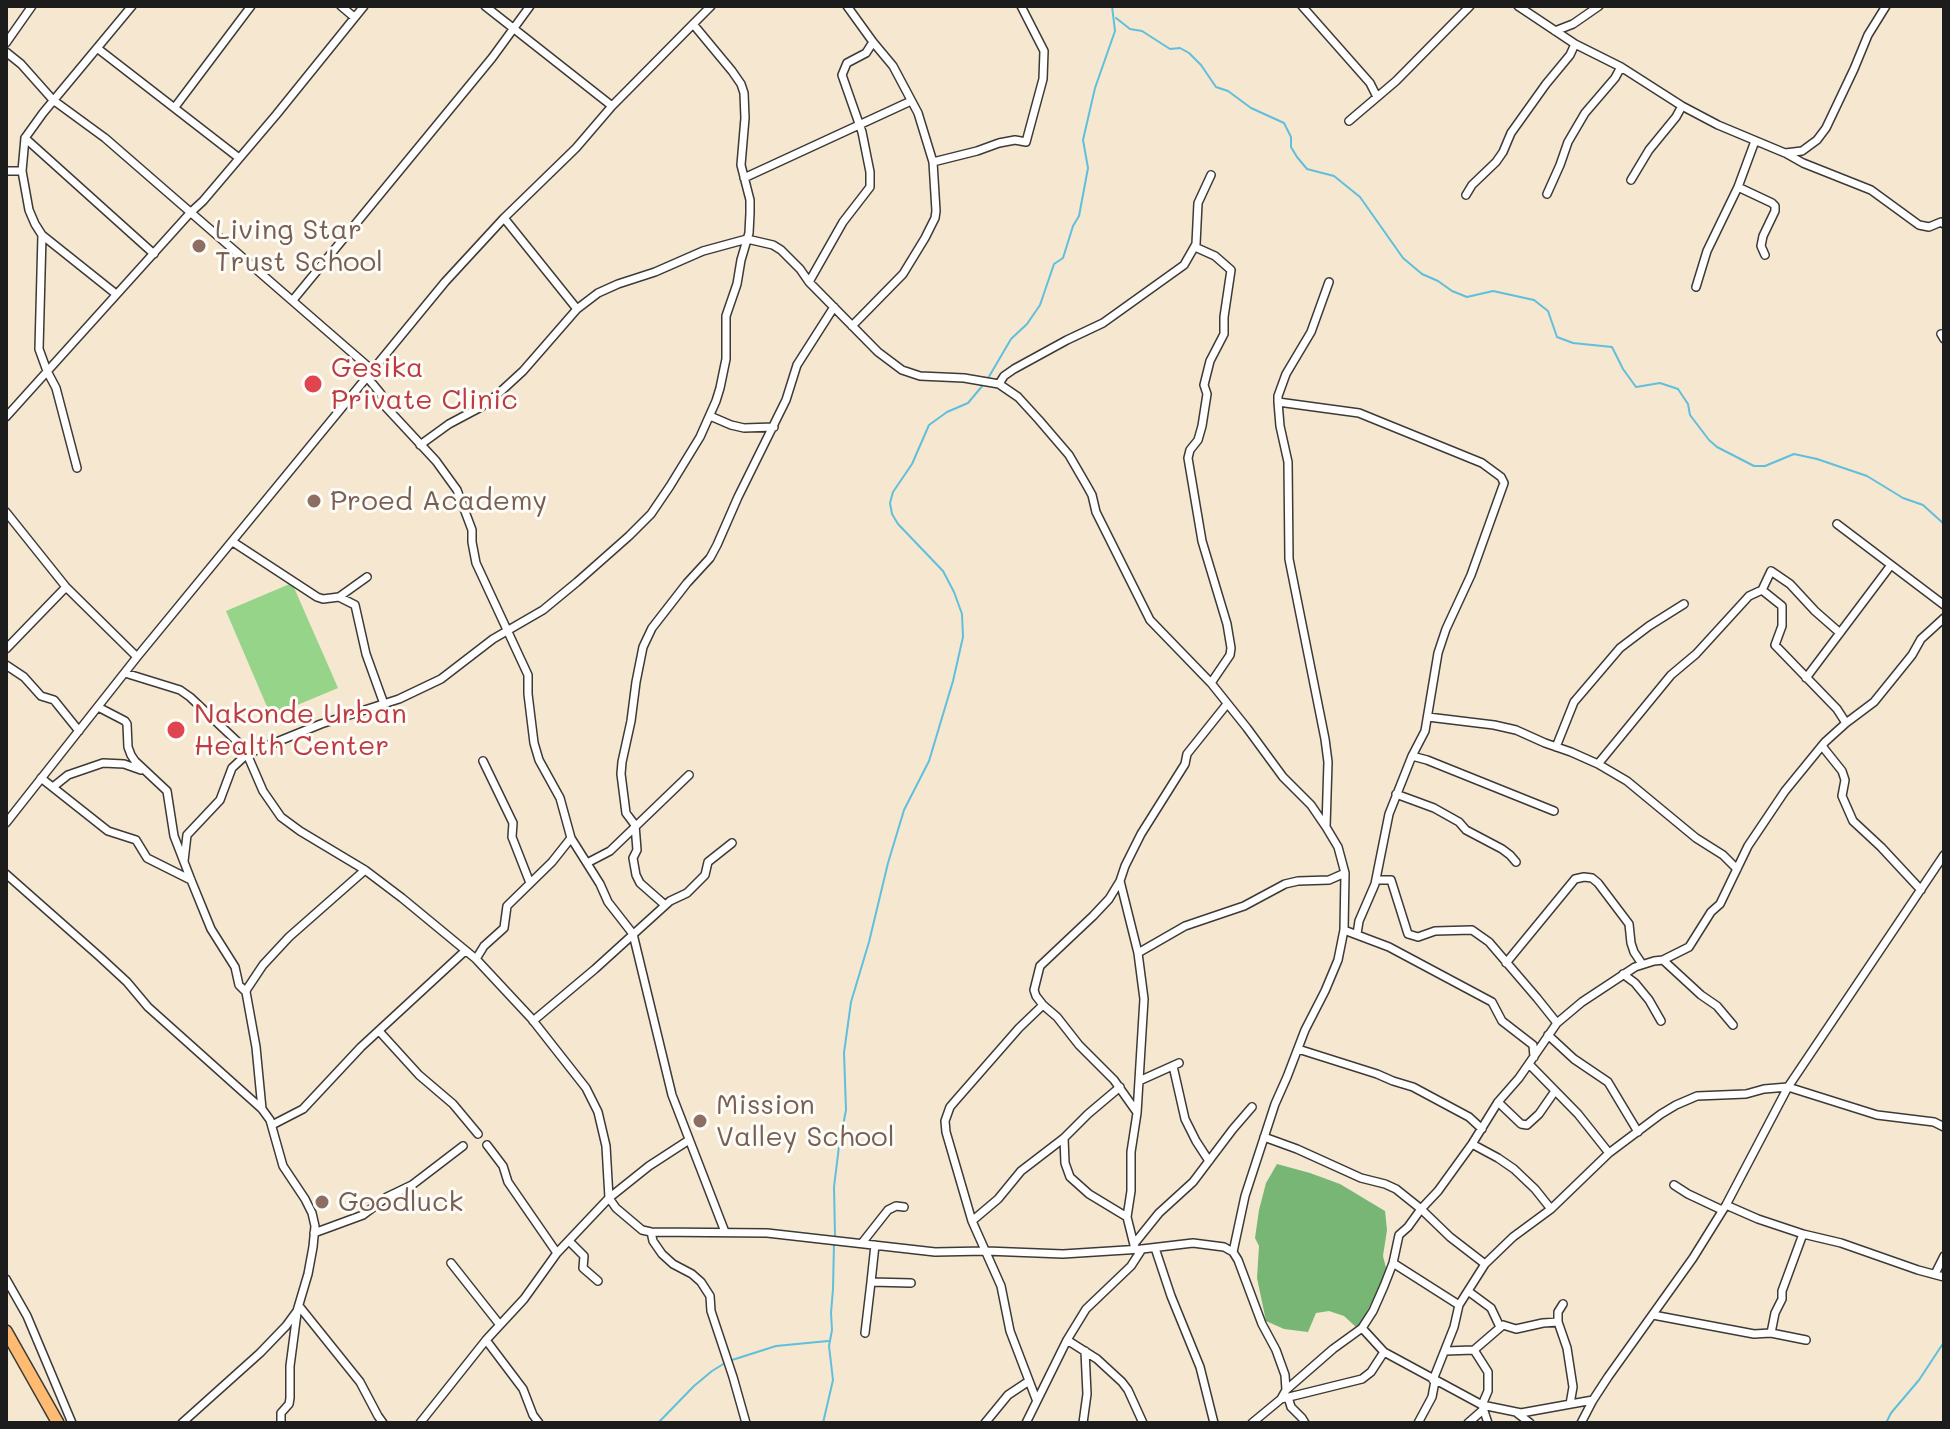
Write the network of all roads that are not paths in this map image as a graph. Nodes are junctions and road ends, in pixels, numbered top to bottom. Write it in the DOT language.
graph roads {
  1 [pos="32,6"];
  2 [pos="132,6"];
  3 [pos="251,6"];
  4 [pos="341,6"];
  5 [pos="364,6"];
  6 [pos="485,6"];
  7 [pos="530,6"];
  8 [pos="711,6"];
  9 [pos="847,6"];
  10 [pos="1021,6"];
  11 [pos="1302,6"];
  12 [pos="1470,6"];
  13 [pos="1518,6"];
  14 [pos="1599,6"];
  15 [pos="1886,6"];
  16 [pos="354,17"];
  17 [pos="693,24"];
  18 [pos="512,28"];
  19 [pos="1555,31"];
  20 [pos="873,42"];
  21 [pos="6,43"];
  22 [pos="1575,44"];
  23 [pos="97,48"];
  24 [pos="6,52"];
  25 [pos="1621,67"];
  26 [pos="1377,97"];
  27 [pos="53,100"];
  28 [pos="911,101"];
  29 [pos="612,106"];
  30 [pos="1682,106"];
  31 [pos="175,107"];
  32 [pos="1349,121"];
  33 [pos="859,124"];
  34 [pos="25,138"];
  35 [pos="1755,141"];
  36 [pos="1785,153"];
  37 [pos="239,158"];
  38 [pos="933,162"];
  39 [pos="6,171"];
  40 [pos="22,171"];
  41 [pos="1211,175"];
  42 [pos="744,178"];
  43 [pos="1631,180"];
  44 [pos="1738,187"];
  45 [pos="1547,194"];
  46 [pos="1466,195"];
  47 [pos="190,213"];
  48 [pos="504,218"];
  49 [pos="1944,224"];
  50 [pos="42,235"];
  51 [pos="747,239"];
  52 [pos="1195,247"];
  53 [pos="154,254"];
  54 [pos="1765,255"];
  55 [pos="809,282"];
  56 [pos="1329,282"];
  57 [pos="1696,287"];
  58 [pos="116,294"];
  59 [pos="293,300"];
  60 [pos="834,307"];
  61 [pos="577,309"];
  62 [pos="852,326"];
  63 [pos="47,371"];
  64 [pos="370,374"];
  65 [pos="995,383"];
  66 [pos="1278,402"];
  67 [pos="710,416"];
  68 [pos="6,417"];
  69 [pos="774,427"];
  70 [pos="420,445"];
  71 [pos="77,468"];
  72 [pos="6,512"];
  73 [pos="1837,524"];
  74 [pos="233,542"];
  75 [pos="1891,565"];
  76 [pos="367,577"];
  77 [pos="66,587"];
  78 [pos="1762,590"];
  79 [pos="339,597"];
  80 [pos="1684,604"];
  81 [pos="1944,605"];
  82 [pos="1944,618"];
  83 [pos="506,631"];
  84 [pos="1840,633"];
  85 [pos="6,649"];
  86 [pos="137,657"];
  87 [pos="6,665"];
  88 [pos="125,673"];
  89 [pos="1806,678"];
  90 [pos="1211,683"];
  91 [pos="384,704"];
  92 [pos="1227,704"];
  93 [pos="98,707"];
  94 [pos="1428,717"];
  95 [pos="1846,723"];
  96 [pos="79,731"];
  97 [pos="1822,746"];
  98 [pos="1556,747"];
  99 [pos="247,754"];
  100 [pos="1412,756"];
  101 [pos="483,761"];
  102 [pos="1598,764"];
  103 [pos="147,772"];
  104 [pos="689,775"];
  105 [pos="41,778"];
  106 [pos="53,787"];
  107 [pos="1396,794"];
  108 [pos="1554,811"];
  109 [pos="6,823"];
  110 [pos="635,825"];
  111 [pos="1326,827"];
  112 [pos="571,838"];
  113 [pos="732,843"];
  114 [pos="1944,855"];
  115 [pos="184,861"];
  116 [pos="1516,862"];
  117 [pos="587,863"];
  118 [pos="1737,869"];
  119 [pos="365,870"];
  120 [pos="1345,873"];
  121 [pos="6,874"];
  122 [pos="191,880"];
  123 [pos="1376,880"];
  124 [pos="1120,881"];
  125 [pos="530,883"];
  126 [pos="1921,890"];
  127 [pos="665,905"];
  128 [pos="1344,930"];
  129 [pos="633,934"];
  130 [pos="1357,934"];
  131 [pos="465,951"];
  132 [pos="1138,953"];
  133 [pos="476,959"];
  134 [pos="1663,960"];
  135 [pos="1506,963"];
  136 [pos="1642,964"];
  137 [pos="1623,974"];
  138 [pos="246,992"];
  139 [pos="1043,1005"];
  140 [pos="533,1021"];
  141 [pos="1661,1021"];
  142 [pos="1557,1023"];
  143 [pos="1733,1025"];
  144 [pos="379,1031"];
  145 [pos="1548,1035"];
  146 [pos="1298,1049"];
  147 [pos="1532,1061"];
  148 [pos="1139,1081"];
  149 [pos="1120,1087"];
  150 [pos="1788,1087"];
  151 [pos="1555,1091"];
  152 [pos="1498,1102"];
  153 [pos="1252,1107"];
  154 [pos="262,1109"];
  155 [pos="1137,1113"];
  156 [pos="272,1125"];
  157 [pos="1944,1127"];
  158 [pos="1482,1129"];
  159 [pos="1638,1132"];
  160 [pos="478,1134"];
  161 [pos="1264,1137"];
  162 [pos="1064,1138"];
  163 [pos="689,1140"];
  164 [pos="1472,1144"];
  165 [pos="487,1145"];
  166 [pos="463,1146"];
  167 [pos="1609,1153"];
  168 [pos="1209,1161"];
  169 [pos="1674,1185"];
  170 [pos="609,1198"];
  171 [pos="904,1207"];
  172 [pos="1724,1207"];
  173 [pos="1421,1209"];
  174 [pos="1551,1209"];
  175 [pos="1127,1217"];
  176 [pos="972,1221"];
  177 [pos="651,1232"];
  178 [pos="725,1232"];
  179 [pos="314,1233"];
  180 [pos="1803,1234"];
  181 [pos="569,1241"];
  182 [pos="862,1243"];
  183 [pos="875,1245"];
  184 [pos="1137,1247"];
  185 [pos="1155,1248"];
  186 [pos="986,1251"];
  187 [pos="1233,1252"];
  188 [pos="557,1253"];
  189 [pos="1944,1256"];
  190 [pos="451,1263"];
  191 [pos="1393,1263"];
  192 [pos="1485,1264"];
  193 [pos="1940,1276"];
  194 [pos="6,1279"];
  195 [pos="598,1281"];
  196 [pos="871,1282"];
  197 [pos="911,1283"];
  198 [pos="1468,1291"];
  199 [pos="1563,1304"];
  200 [pos="1459,1305"];
  201 [pos="298,1308"];
  202 [pos="1653,1315"];
  203 [pos="1558,1322"];
  204 [pos="500,1325"];
  205 [pos="1500,1327"];
  206 [pos="1362,1328"];
  207 [pos="6,1331"];
  208 [pos="865,1333"];
  209 [pos="1771,1333"];
  210 [pos="486,1340"];
  211 [pos="1067,1340"];
  212 [pos="1806,1340"];
  213 [pos="1474,1350"];
  214 [pos="1085,1351"];
  215 [pos="1445,1351"];
  216 [pos="1384,1352"];
  217 [pos="1434,1380"];
  218 [pos="1029,1381"];
  219 [pos="1285,1395"];
  220 [pos="1036,1399"];
  221 [pos="1593,1400"];
  222 [pos="1570,1404"];
  223 [pos="1483,1407"];
  224 [pos="1517,1413"];
  225 [pos="58,1423"];
  226 [pos="72,1423"];
  227 [pos="182,1423"];
  228 [pos="281,1423"];
  229 [pos="383,1423"];
  230 [pos="420,1423"];
  231 [pos="539,1423"];
  232 [pos="746,1423"];
  233 [pos="985,1423"];
  234 [pos="1026,1423"];
  235 [pos="1083,1423"];
  236 [pos="1143,1423"];
  237 [pos="1214,1423"];
  238 [pos="1252,1423"];
  239 [pos="1305,1423"];
  240 [pos="1418,1423"];
  241 [pos="1468,1423"];
  242 [pos="1488,1423"];
  243 [pos="1530,1423"];
  244 [pos="1581,1423"];
  1 -- 21 [label="street"];
  2 -- 23 [label="street"];
  3 -- 31 [label="street"];
  4 -- 16 [label="street"];
  5 -- 16 [label="street"];
  6 -- 18 [label="street"];
  7 -- 18 [label="street"];
  8 -- 17 [label="street"];
  9 -- 20 [label="street"];
  10 -- 38 [label="street"];
  11 -- 26 [label="street"];
  12 -- 26 [label="street"];
  13 -- 19 [label="street"];
  14 -- 19 [label="street"];
  15 -- 36 [label="street"];
  16 -- 37 [label="street"];
  17 -- 29 [label="street"];
  17 -- 42 [label="street"];
  18 -- 29 [label="street"];
  18 -- 59 [label="street"];
  19 -- 22 [label="street"];
  20 -- 28 [label="street"];
  20 -- 33 [label="street"];
  22 -- 25 [label="street"];
  22 -- 46 [label="street"];
  23 -- 27 [label="street"];
  23 -- 31 [label="street"];
  24 -- 27 [label="street"];
  25 -- 30 [label="street"];
  25 -- 45 [label="street"];
  26 -- 32 [label="street"];
  27 -- 34 [label="street"];
  27 -- 47 [label="street"];
  28 -- 33 [label="street"];
  28 -- 38 [label="street"];
  29 -- 48 [label="street"];
  30 -- 35 [label="street"];
  30 -- 43 [label="street"];
  31 -- 37 [label="street"];
  33 -- 42 [label="street"];
  33 -- 55 [label="street"];
  34 -- 40 [label="street"];
  34 -- 53 [label="street"];
  35 -- 36 [label="street"];
  35 -- 44 [label="street"];
  36 -- 49 [label="street"];
  37 -- 47 [label="street"];
  38 -- 62 [label="street"];
  39 -- 40 [label="street"];
  40 -- 50 [label="street"];
  41 -- 52 [label="street"];
  42 -- 51 [label="street"];
  44 -- 54 [label="street"];
  44 -- 57 [label="street"];
  47 -- 53 [label="street"];
  47 -- 59 [label="street"];
  48 -- 61 [label="street"];
  48 -- 64 [label="street"];
  50 -- 58 [label="street"];
  50 -- 63 [label="street"];
  51 -- 55 [label="street"];
  51 -- 61 [label="street"];
  51 -- 67 [label="street"];
  52 -- 65 [label="street"];
  52 -- 90 [label="street"];
  53 -- 58 [label="street"];
  55 -- 60 [label="street"];
  56 -- 66 [label="street"];
  58 -- 63 [label="street"];
  59 -- 64 [label="street"];
  60 -- 62 [label="street"];
  60 -- 69 [label="street"];
  61 -- 70 [label="street"];
  62 -- 65 [label="street"];
  63 -- 68 [label="street"];
  63 -- 71 [label="street"];
  64 -- 70 [label="street"];
  64 -- 74 [label="street"];
  65 -- 90 [label="street"];
  66 -- 94 [label="street"];
  66 -- 111 [label="street"];
  67 -- 69 [label="street"];
  67 -- 83 [label="street"];
  69 -- 110 [label="street"];
  70 -- 83 [label="street"];
  72 -- 77 [label="street"];
  73 -- 75 [label="street"];
  74 -- 79 [label="street"];
  74 -- 86 [label="street"];
  75 -- 81 [label="street"];
  75 -- 84 [label="street"];
  76 -- 79 [label="street"];
  77 -- 85 [label="street"];
  77 -- 86 [label="street"];
  78 -- 84 [label="street"];
  78 -- 89 [label="street"];
  78 -- 102 [label="street"];
  79 -- 91 [label="street"];
  80 -- 98 [label="street"];
  82 -- 95 [label="street"];
  83 -- 91 [label="street"];
  83 -- 112 [label="street"];
  84 -- 89 [label="street"];
  86 -- 88 [label="street"];
  87 -- 96 [label="street"];
  88 -- 93 [label="street"];
  88 -- 99 [label="street"];
  89 -- 95 [label="street"];
  90 -- 92 [label="street"];
  91 -- 99 [label="street"];
  92 -- 111 [label="street"];
  92 -- 124 [label="street"];
  93 -- 96 [label="street"];
  93 -- 103 [label="street"];
  94 -- 98 [label="street"];
  94 -- 100 [label="street"];
  95 -- 97 [label="street"];
  96 -- 105 [label="street"];
  97 -- 118 [label="street"];
  97 -- 126 [label="street"];
  98 -- 102 [label="street"];
  99 -- 115 [label="street"];
  99 -- 119 [label="street"];
  100 -- 107 [label="street"];
  100 -- 108 [label="street"];
  101 -- 125 [label="street"];
  102 -- 118 [label="street"];
  103 -- 106 [label="street"];
  103 -- 115 [label="street"];
  104 -- 110 [label="street"];
  105 -- 106 [label="street"];
  105 -- 109 [label="street"];
  106 -- 122 [label="street"];
  107 -- 116 [label="street"];
  107 -- 123 [label="street"];
  110 -- 117 [label="street"];
  110 -- 127 [label="street"];
  111 -- 120 [label="street"];
  112 -- 117 [label="street"];
  112 -- 125 [label="street"];
  113 -- 127 [label="street"];
  114 -- 126 [label="street"];
  115 -- 122 [label="street"];
  117 -- 129 [label="street"];
  118 -- 134 [label="street"];
  119 -- 131 [label="street"];
  119 -- 138 [label="street"];
  120 -- 128 [label="street"];
  120 -- 132 [label="street"];
  121 -- 154 [label="street"];
  122 -- 138 [label="street"];
  123 -- 130 [label="street"];
  123 -- 135 [label="street"];
  124 -- 132 [label="street"];
  124 -- 139 [label="street"];
  125 -- 133 [label="street"];
  126 -- 150 [label="street"];
  127 -- 129 [label="street"];
  128 -- 130 [label="street"];
  128 -- 146 [label="street"];
  129 -- 140 [label="street"];
  129 -- 163 [label="street"];
  130 -- 147 [label="street"];
  131 -- 133 [label="street"];
  131 -- 144 [label="street"];
  132 -- 148 [label="street"];
  133 -- 140 [label="street"];
  134 -- 136 [label="street"];
  134 -- 143 [label="street"];
  135 -- 136 [label="street"];
  135 -- 142 [label="street"];
  136 -- 137 [label="street"];
  137 -- 141 [label="street"];
  137 -- 142 [label="street"];
  138 -- 154 [label="street"];
  139 -- 149 [label="street"];
  139 -- 176 [label="street"];
  140 -- 170 [label="street"];
  142 -- 145 [label="street"];
  144 -- 156 [label="street"];
  144 -- 160 [label="street"];
  145 -- 147 [label="street"];
  145 -- 159 [label="street"];
  146 -- 158 [label="street"];
  146 -- 161 [label="street"];
  147 -- 151 [label="street"];
  147 -- 152 [label="street"];
  148 -- 155 [label="street"];
  148 -- 168 [label="street"];
  149 -- 155 [label="street"];
  149 -- 162 [label="street"];
  150 -- 157 [label="street"];
  150 -- 159 [label="street"];
  150 -- 172 [label="street"];
  151 -- 152 [label="street"];
  151 -- 167 [label="street"];
  152 -- 158 [label="street"];
  153 -- 168 [label="street"];
  154 -- 156 [label="street"];
  155 -- 175 [label="street"];
  156 -- 179 [label="street"];
  158 -- 164 [label="street"];
  159 -- 167 [label="street"];
  161 -- 173 [label="street"];
  161 -- 187 [label="street"];
  162 -- 175 [label="street"];
  162 -- 176 [label="street"];
  163 -- 170 [label="street"];
  163 -- 178 [label="street"];
  164 -- 173 [label="street"];
  164 -- 174 [label="street"];
  165 -- 188 [label="street"];
  166 -- 179 [label="street"];
  167 -- 174 [label="street"];
  168 -- 184 [label="street"];
  169 -- 172 [label="street"];
  170 -- 177 [label="street"];
  170 -- 181 [label="street"];
  171 -- 182 [label="street"];
  172 -- 180 [label="street"];
  172 -- 202 [label="street"];
  173 -- 191 [label="street"];
  173 -- 192 [label="street"];
  174 -- 192 [label="street"];
  175 -- 184 [label="street"];
  176 -- 186 [label="street"];
  177 -- 178 [label="street"];
  177 -- 232 [label="street"];
  178 -- 182 [label="street"];
  179 -- 201 [label="street"];
  180 -- 193 [label="street"];
  180 -- 209 [label="street"];
  181 -- 188 [label="street"];
  181 -- 195 [label="street"];
  182 -- 183 [label="street"];
  183 -- 186 [label="street"];
  183 -- 196 [label="street"];
  184 -- 185 [label="street"];
  184 -- 186 [label="street"];
  184 -- 211 [label="street"];
  185 -- 187 [label="street"];
  185 -- 237 [label="street"];
  186 -- 218 [label="street"];
  187 -- 219 [label="street"];
  188 -- 204 [label="street"];
  189 -- 193 [label="street"];
  190 -- 204 [label="street"];
  191 -- 200 [label="street"];
  191 -- 206 [label="street"];
  192 -- 198 [label="street"];
  194 -- 226 [label="street"];
  196 -- 197 [label="street"];
  196 -- 208 [label="street"];
  198 -- 200 [label="street"];
  198 -- 205 [label="street"];
  199 -- 203 [label="street"];
  200 -- 215 [label="street"];
  201 -- 227 [label="street"];
  201 -- 228 [label="street"];
  201 -- 229 [label="street"];
  202 -- 209 [label="street"];
  202 -- 221 [label="street"];
  203 -- 205 [label="street"];
  203 -- 222 [label="street"];
  204 -- 210 [label="street"];
  205 -- 213 [label="street"];
  206 -- 216 [label="street"];
  206 -- 219 [label="street"];
  207 -- 225 [label="highway"];
  209 -- 212 [label="street"];
  210 -- 230 [label="street"];
  210 -- 231 [label="street"];
  211 -- 214 [label="street"];
  211 -- 220 [label="street"];
  213 -- 215 [label="street"];
  213 -- 223 [label="street"];
  214 -- 235 [label="street"];
  214 -- 236 [label="street"];
  215 -- 217 [label="street"];
  216 -- 217 [label="street"];
  216 -- 219 [label="street"];
  217 -- 223 [label="street"];
  217 -- 240 [label="street"];
  218 -- 220 [label="street"];
  218 -- 233 [label="street"];
  219 -- 238 [label="street"];
  219 -- 239 [label="street"];
  220 -- 234 [label="street"];
  221 -- 222 [label="street"];
  221 -- 244 [label="street"];
  222 -- 224 [label="street"];
  223 -- 224 [label="street"];
  223 -- 241 [label="street"];
  223 -- 242 [label="street"];
  224 -- 243 [label="street"];
}
